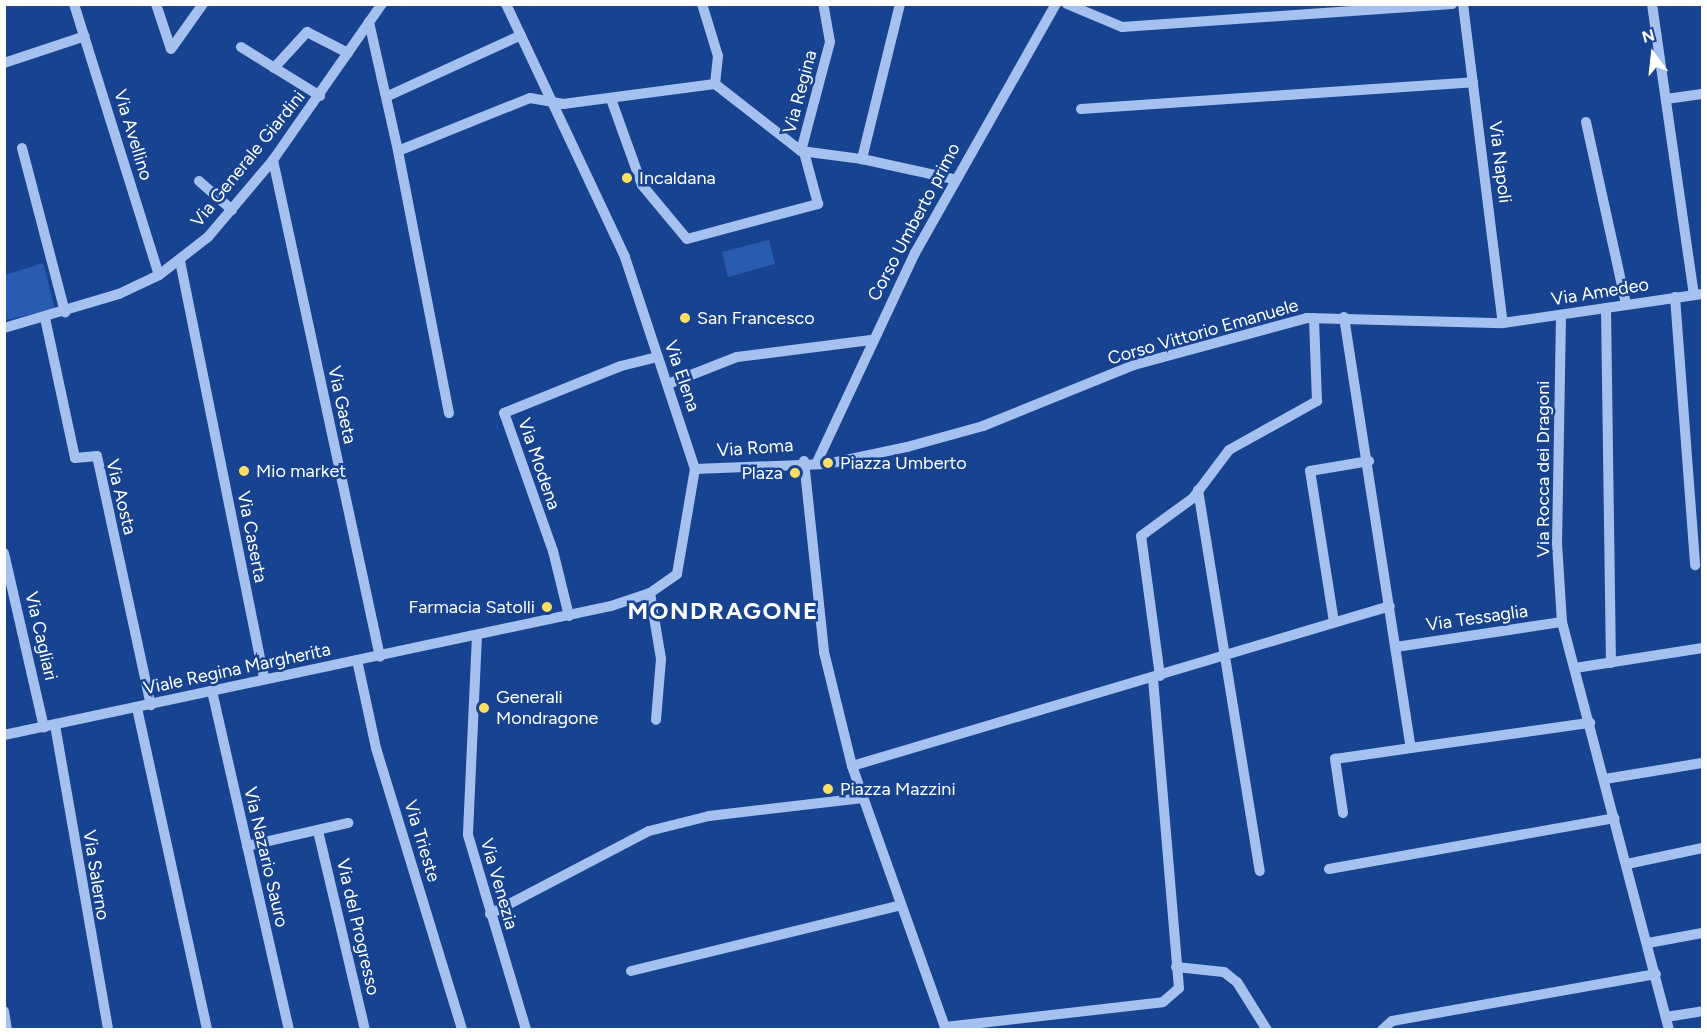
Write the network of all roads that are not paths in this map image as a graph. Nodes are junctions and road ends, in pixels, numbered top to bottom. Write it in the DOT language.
graph roads {
  1 [pos="74,4"];
  2 [pos="156,4"];
  3 [pos="203,4"];
  4 [pos="506,4"];
  5 [pos="702,4"];
  6 [pos="823,4"];
  7 [pos="900,4"];
  8 [pos="1066,4"];
  9 [pos="1452,4"];
  10 [pos="1463,4"];
  11 [pos="1652,4"];
  12 [pos="381,5"];
  13 [pos="1051,6"];
  14 [pos="369,22"];
  15 [pos="521,34"];
  16 [pos="85,36"];
  17 [pos="241,47"];
  18 [pos="348,53"];
  19 [pos="4,63"];
  20 [pos="274,68"];
  21 [pos="1473,82"];
  22 [pos="715,84"];
  23 [pos="1702,94"];
  24 [pos="320,96"];
  25 [pos="388,96"];
  26 [pos="611,99"];
  27 [pos="1666,99"];
  28 [pos="552,100"];
  29 [pos="1081,109"];
  30 [pos="1586,122"];
  31 [pos="22,148"];
  32 [pos="398,151"];
  33 [pos="803,152"];
  34 [pos="862,159"];
  35 [pos="273,160"];
  36 [pos="954,179"];
  37 [pos="199,181"];
  38 [pos="232,210"];
  39 [pos="180,261"];
  40 [pos="159,275"];
  41 [pos="1698,294"];
  42 [pos="1675,297"];
  43 [pos="1626,304"];
  44 [pos="1606,308"];
  45 [pos="65,312"];
  46 [pos="1561,316"];
  47 [pos="1344,317"];
  48 [pos="45,318"];
  49 [pos="1314,318"];
  50 [pos="1503,323"];
  51 [pos="4,328"];
  52 [pos="871,340"];
  53 [pos="658,357"];
  54 [pos="669,384"];
  55 [pos="448,413"];
  56 [pos="804,461"];
  57 [pos="1368,461"];
  58 [pos="817,462"];
  59 [pos="695,469"];
  60 [pos="1198,490"];
  61 [pos="4,553"];
  62 [pos="1695,565"];
  63 [pos="650,592"];
  64 [pos="1390,606"];
  65 [pos="569,616"];
  66 [pos="1334,622"];
  67 [pos="1562,622"];
  68 [pos="477,635"];
  69 [pos="1396,647"];
  70 [pos="1702,648"];
  71 [pos="1224,656"];
  72 [pos="380,657"];
  73 [pos="357,660"];
  74 [pos="1611,663"];
  75 [pos="1575,668"];
  76 [pos="1156,677"];
  77 [pos="264,678"];
  78 [pos="212,691"];
  79 [pos="152,705"];
  80 [pos="137,708"];
  81 [pos="656,720"];
  82 [pos="1590,723"];
  83 [pos="50,726"];
  84 [pos="4,735"];
  85 [pos="1411,748"];
  86 [pos="1702,762"];
  87 [pos="852,766"];
  88 [pos="1605,779"];
  89 [pos="863,798"];
  90 [pos="1343,813"];
  91 [pos="1614,818"];
  92 [pos="348,823"];
  93 [pos="318,831"];
  94 [pos="247,846"];
  95 [pos="1702,849"];
  96 [pos="1627,864"];
  97 [pos="1329,869"];
  98 [pos="1260,871"];
  99 [pos="902,905"];
  100 [pos="490,914"];
  101 [pos="1702,933"];
  102 [pos="1648,943"];
  103 [pos="1176,967"];
  104 [pos="632,971"];
  105 [pos="1656,974"];
  106 [pos="4,1011"];
  107 [pos="1702,1011"];
  108 [pos="1666,1017"];
  109 [pos="945,1028"];
  110 [pos="7,1029"];
  111 [pos="108,1029"];
  112 [pos="207,1029"];
  113 [pos="289,1029"];
  114 [pos="365,1029"];
  115 [pos="462,1029"];
  116 [pos="526,1029"];
  117 [pos="1267,1029"];
  118 [pos="1382,1029"];
  119 [pos="1669,1029"];
  1 -- 16 [label="street, Via Avellino"];
  2 -- 3 [label="street"];
  4 -- 15 [label="street, Via Elena"];
  5 -- 22 [label="street"];
  6 -- 33 [label="street, Via Regina"];
  7 -- 34 [label="street"];
  8 -- 9 [label="street"];
  10 -- 21 [label="street, Via Napoli"];
  11 -- 27 [label="street"];
  12 -- 14 [label="street, Via Generale Giardini"];
  13 -- 36 [label="street, Corso Umberto primo"];
  14 -- 18 [label="street, Via Generale Giardini"];
  14 -- 25 [label="street"];
  15 -- 25 [label="street"];
  15 -- 28 [label="street, Via Elena"];
  16 -- 19 [label="street"];
  16 -- 40 [label="street, Via Avellino"];
  17 -- 20 [label="street"];
  18 -- 20 [label="street"];
  18 -- 24 [label="street, Via Generale Giardini"];
  20 -- 24 [label="street"];
  21 -- 29 [label="street"];
  21 -- 50 [label="street, Via Napoli"];
  22 -- 26 [label="street"];
  22 -- 33 [label="street"];
  23 -- 27 [label="street"];
  24 -- 35 [label="street, Via Generale Giardini"];
  25 -- 32 [label="street"];
  26 -- 28 [label="street"];
  26 -- 33 [label="street"];
  27 -- 41 [label="street"];
  28 -- 32 [label="street"];
  28 -- 53 [label="street, Via Elena"];
  30 -- 43 [label="street"];
  31 -- 45 [label="street"];
  32 -- 55 [label="street"];
  33 -- 34 [label="street"];
  34 -- 36 [label="street"];
  35 -- 38 [label="street, Via Generale Giardini"];
  35 -- 72 [label="street, Via Gaeta"];
  36 -- 52 [label="street, Corso Umberto primo"];
  37 -- 38 [label="street"];
  38 -- 39 [label="street, Via Generale Giardini"];
  39 -- 40 [label="street, Via Generale Giardini"];
  39 -- 77 [label="street, Via Caserta"];
  40 -- 45 [label="street, Via Generale Giardini"];
  41 -- 42 [label="street, Via Amedeo"];
  42 -- 43 [label="street, Via Amedeo"];
  42 -- 62 [label="street"];
  43 -- 44 [label="street, Via Amedeo"];
  44 -- 46 [label="street, Via Amedeo"];
  44 -- 74 [label="street"];
  45 -- 48 [label="street, Via Generale Giardini"];
  46 -- 50 [label="street, Via Amedeo"];
  46 -- 67 [label="street, Via Rocca dei Dragoni"];
  47 -- 49 [label="street, Corso Vittorio Emanuele"];
  47 -- 50 [label="street, Corso Vittorio Emanuele"];
  47 -- 57 [label="street"];
  48 -- 51 [label="street, Via Generale Giardini"];
  48 -- 79 [label="street, Via Aosta"];
  49 -- 58 [label="street, Corso Vittorio Emanuele"];
  49 -- 60 [label="street"];
  52 -- 54 [label="street"];
  52 -- 58 [label="street, Corso Umberto primo"];
  53 -- 54 [label="street, Via Elena"];
  53 -- 65 [label="street, Via Modena"];
  54 -- 59 [label="street, Via Elena"];
  56 -- 58 [label="street, Via Roma"];
  56 -- 59 [label="street, Via Roma"];
  56 -- 87 [label="street"];
  57 -- 64 [label="street"];
  57 -- 66 [label="street"];
  59 -- 63 [label="street, Via Elena"];
  60 -- 71 [label="street"];
  60 -- 76 [label="street"];
  61 -- 83 [label="street, Via Cagliari"];
  63 -- 65 [label="street, Via Elena"];
  63 -- 81 [label="street"];
  64 -- 66 [label="street"];
  64 -- 69 [label="street"];
  65 -- 68 [label="street, Via Elena"];
  66 -- 71 [label="street"];
  67 -- 69 [label="street, Via Tessaglia"];
  67 -- 75 [label="street, Via Rocca dei Dragoni"];
  68 -- 72 [label="street, Viale Regina Margherita"];
  68 -- 100 [label="street, Via Venezia"];
  69 -- 85 [label="street"];
  70 -- 74 [label="street"];
  71 -- 76 [label="street"];
  71 -- 98 [label="street"];
  72 -- 73 [label="street, Viale Regina Margherita"];
  73 -- 77 [label="street, Viale Regina Margherita"];
  73 -- 115 [label="street, Via Trieste"];
  74 -- 75 [label="street"];
  75 -- 82 [label="street, Via Rocca dei Dragoni"];
  76 -- 87 [label="street"];
  76 -- 103 [label="street"];
  77 -- 78 [label="street, Viale Regina Margherita"];
  78 -- 79 [label="street, Viale Regina Margherita"];
  78 -- 94 [label="street, Via Nazario Sauro"];
  79 -- 80 [label="street, Viale Regina Margherita"];
  80 -- 83 [label="street, Viale Regina Margherita"];
  80 -- 112 [label="street"];
  82 -- 85 [label="street"];
  82 -- 88 [label="street, Via Rocca dei Dragoni"];
  83 -- 84 [label="street, Viale Regina Margherita"];
  83 -- 111 [label="street, Via Salerno"];
  85 -- 90 [label="street"];
  86 -- 88 [label="street"];
  87 -- 89 [label="street"];
  88 -- 91 [label="street, Via Rocca dei Dragoni"];
  89 -- 99 [label="street"];
  89 -- 100 [label="street"];
  91 -- 96 [label="street, Via Rocca dei Dragoni"];
  91 -- 97 [label="street"];
  92 -- 93 [label="street"];
  93 -- 94 [label="street"];
  93 -- 114 [label="street, Via del Progresso"];
  94 -- 113 [label="street, Via Nazario Sauro"];
  95 -- 96 [label="street"];
  96 -- 102 [label="street, Via Rocca dei Dragoni"];
  99 -- 104 [label="street"];
  99 -- 109 [label="street"];
  100 -- 116 [label="street, Via Venezia"];
  101 -- 102 [label="street"];
  102 -- 105 [label="street, Via Rocca dei Dragoni"];
  103 -- 109 [label="street"];
  103 -- 117 [label="street"];
  105 -- 108 [label="street, Via Rocca dei Dragoni"];
  105 -- 118 [label="street"];
  106 -- 110 [label="street"];
  107 -- 108 [label="street"];
  108 -- 119 [label="street, Via Rocca dei Dragoni"];
}
